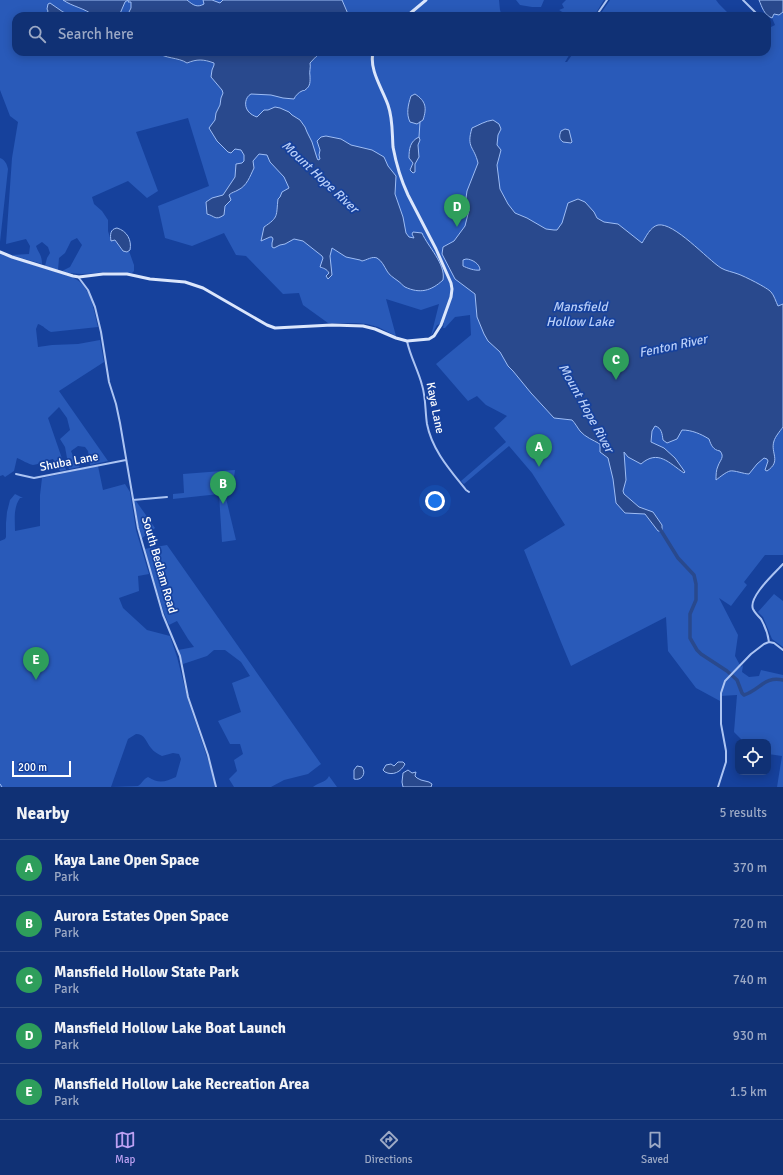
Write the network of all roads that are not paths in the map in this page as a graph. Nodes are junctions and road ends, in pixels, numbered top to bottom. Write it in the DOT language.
graph roads {
  1 [pos="426,0"];
  2 [pos="606,0"];
  3 [pos="743,0"];
  4 [pos="412,12"];
  5 [pos="598,12"];
  6 [pos="755,12"];
  7 [pos="372,56"];
  8 [pos="0,252"];
  9 [pos="79,277"];
  10 [pos="407,341"];
  11 [pos="126,460"];
  12 [pos="16,474"];
  13 [pos="469,492"];
  14 [pos="167,497"];
  15 [pos="133,500"];
  16 [pos="783,564"];
  17 [pos="769,642"];
  18 [pos="783,650"];
  19 [pos="216,787"];
  20 [pos="718,787"];
  1 -- 4 [label="street"];
  2 -- 5 [label="street"];
  3 -- 6 [label="street"];
  7 -- 10 [label="street"];
  8 -- 9 [label="street"];
  9 -- 10 [label="street"];
  9 -- 11 [label="street, South Bedlam Road"];
  10 -- 13 [label="street, Kaya Lane"];
  11 -- 12 [label="street, Shuba Lane"];
  11 -- 15 [label="street, South Bedlam Road"];
  14 -- 15 [label="street"];
  15 -- 19 [label="street, South Bedlam Road"];
  16 -- 17 [label="street"];
  17 -- 18 [label="street"];
  17 -- 20 [label="street"];
}
